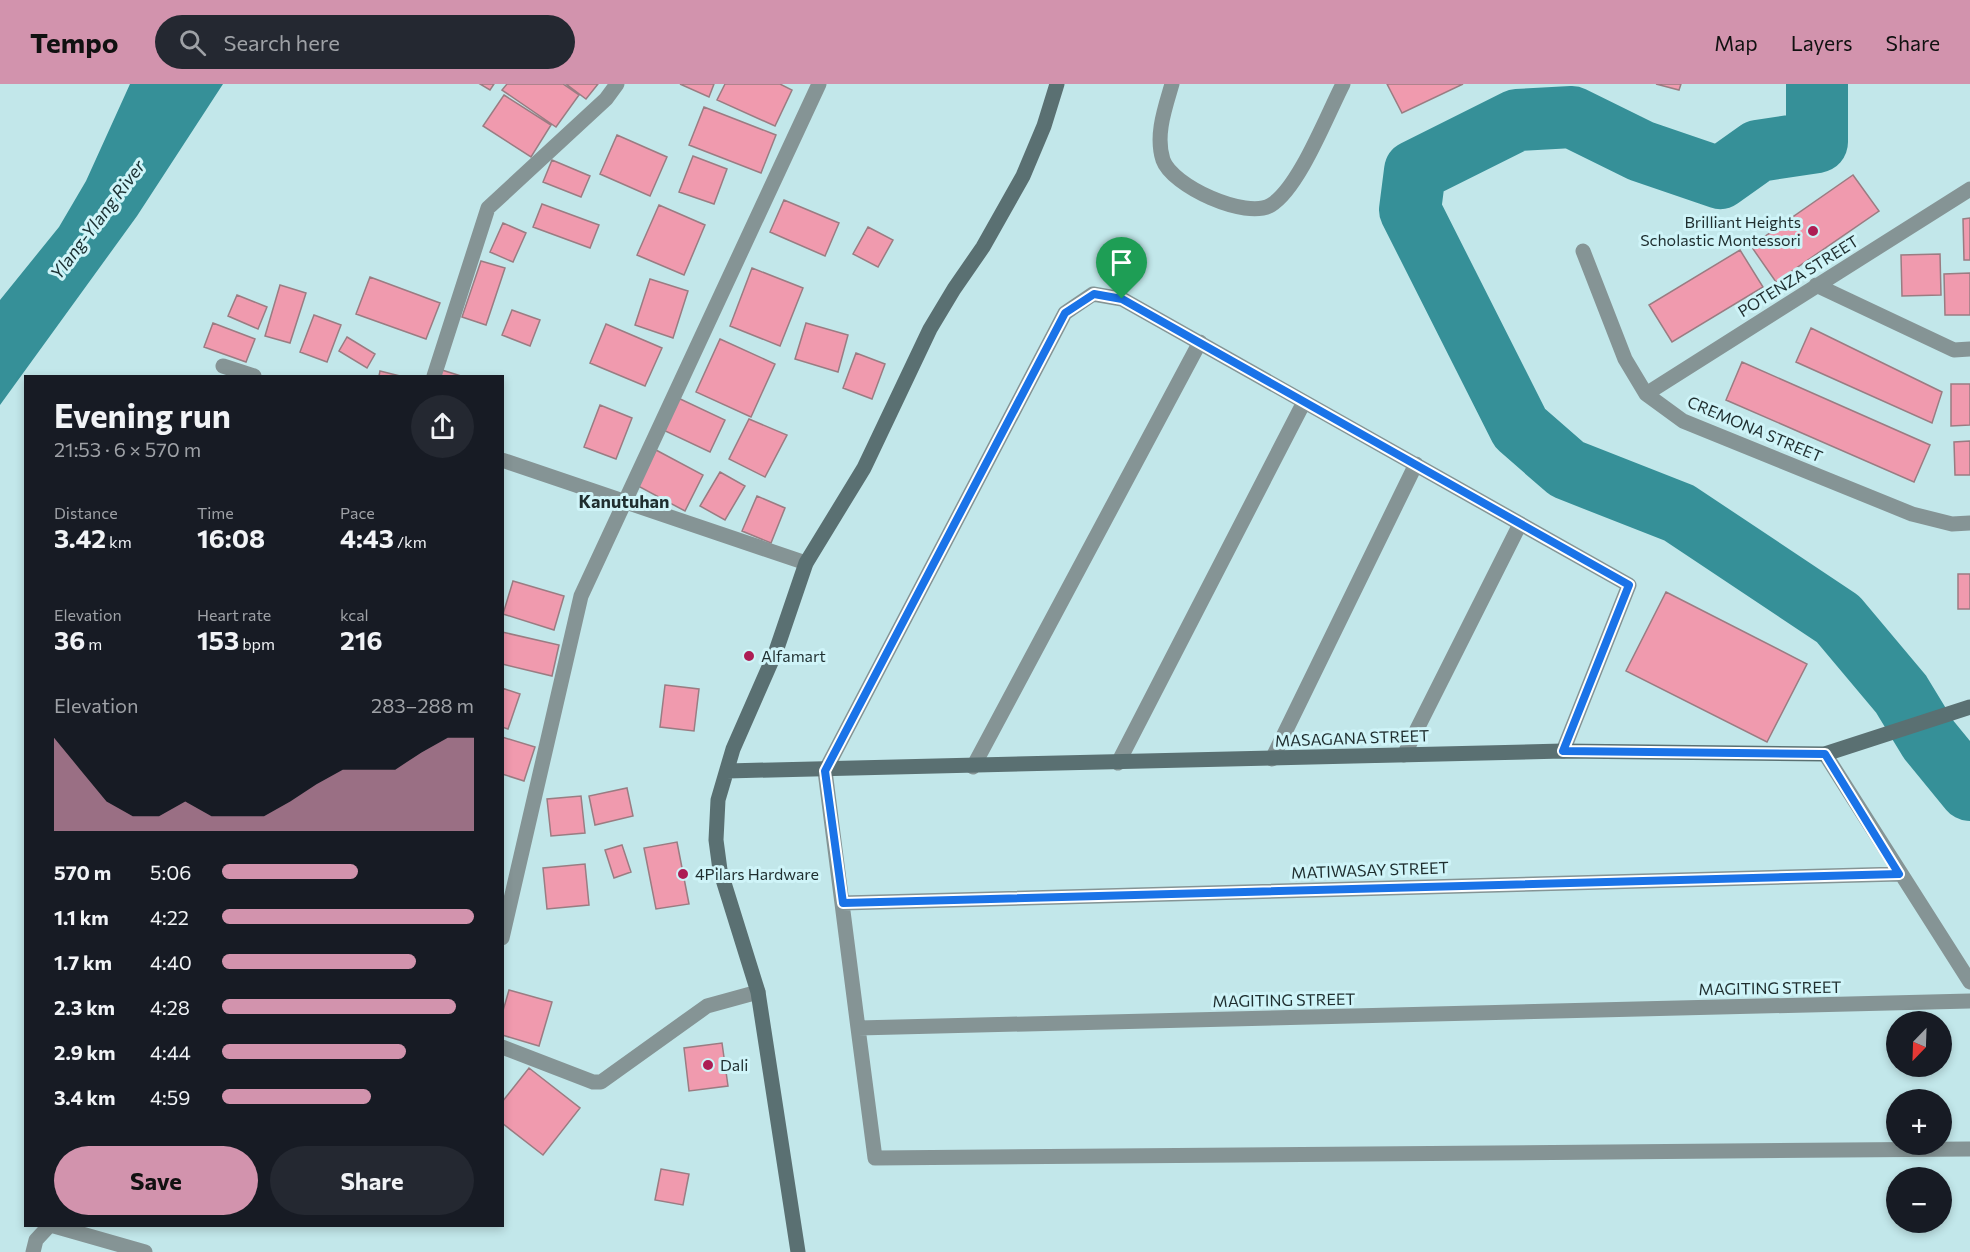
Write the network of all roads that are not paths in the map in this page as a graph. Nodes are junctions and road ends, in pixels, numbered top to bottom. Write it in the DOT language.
graph roads {
  1 [pos="617,84"];
  2 [pos="819,84"];
  3 [pos="1057,84"];
  4 [pos="1172,84"];
  5 [pos="1343,84"];
  6 [pos="1970,189"];
  7 [pos="1583,251"];
  8 [pos="1816,285"];
  9 [pos="1200,342"];
  10 [pos="1970,349"];
  11 [pos="223,366"];
  12 [pos="251,375"];
  13 [pos="434,375"];
  14 [pos="1646,394"];
  15 [pos="1304,402"];
  16 [pos="504,460"];
  17 [pos="1416,465"];
  18 [pos="625,500"];
  19 [pos="1970,523"];
  20 [pos="1520,524"];
  21 [pos="806,563"];
  22 [pos="1970,707"];
  23 [pos="1563,751"];
  24 [pos="1825,754"];
  25 [pos="1404,755"];
  26 [pos="1272,759"];
  27 [pos="1118,763"];
  28 [pos="973,767"];
  29 [pos="727,771"];
  30 [pos="825,771"];
  31 [pos="1899,874"];
  32 [pos="843,903"];
  33 [pos="504,929"];
  34 [pos="1970,982"];
  35 [pos="758,992"];
  36 [pos="1970,1001"];
  37 [pos="858,1028"];
  38 [pos="504,1048"];
  39 [pos="1970,1149"];
  40 [pos="50,1227"];
  41 [pos="55,1227"];
  42 [pos="33,1252"];
  43 [pos="145,1252"];
  44 [pos="798,1252"];
  1 -- 13 [label="street"];
  2 -- 18 [label="street"];
  3 -- 21 [label="street"];
  4 -- 5 [label="street"];
  6 -- 8 [label="street, POTENZA STREET"];
  7 -- 14 [label="street, CREMONA STREET"];
  8 -- 10 [label="street"];
  8 -- 14 [label="street, POTENZA STREET"];
  9 -- 15 [label="street"];
  9 -- 28 [label="street"];
  9 -- 30 [label="street"];
  11 -- 12 [label="street"];
  14 -- 19 [label="street, CREMONA STREET"];
  15 -- 17 [label="street"];
  15 -- 27 [label="street"];
  16 -- 18 [label="street"];
  17 -- 20 [label="street"];
  17 -- 26 [label="street"];
  18 -- 21 [label="street"];
  18 -- 33 [label="street"];
  20 -- 23 [label="street"];
  20 -- 25 [label="street"];
  21 -- 29 [label="street"];
  22 -- 24 [label="street, MASAGANA STREET"];
  23 -- 24 [label="street, MASAGANA STREET"];
  23 -- 25 [label="street, MASAGANA STREET"];
  24 -- 31 [label="street"];
  25 -- 26 [label="street, MASAGANA STREET"];
  26 -- 27 [label="street, MASAGANA STREET"];
  27 -- 28 [label="street, MASAGANA STREET"];
  28 -- 30 [label="street, MASAGANA STREET"];
  29 -- 30 [label="street, MASAGANA STREET"];
  29 -- 35 [label="street"];
  30 -- 32 [label="street"];
  31 -- 32 [label="street, MATIWASAY STREET"];
  31 -- 34 [label="street"];
  32 -- 37 [label="street"];
  35 -- 38 [label="street"];
  35 -- 44 [label="street"];
  36 -- 37 [label="street, MAGITING STREET"];
  37 -- 39 [label="street"];
  40 -- 42 [label="street"];
  41 -- 43 [label="street"];
}
